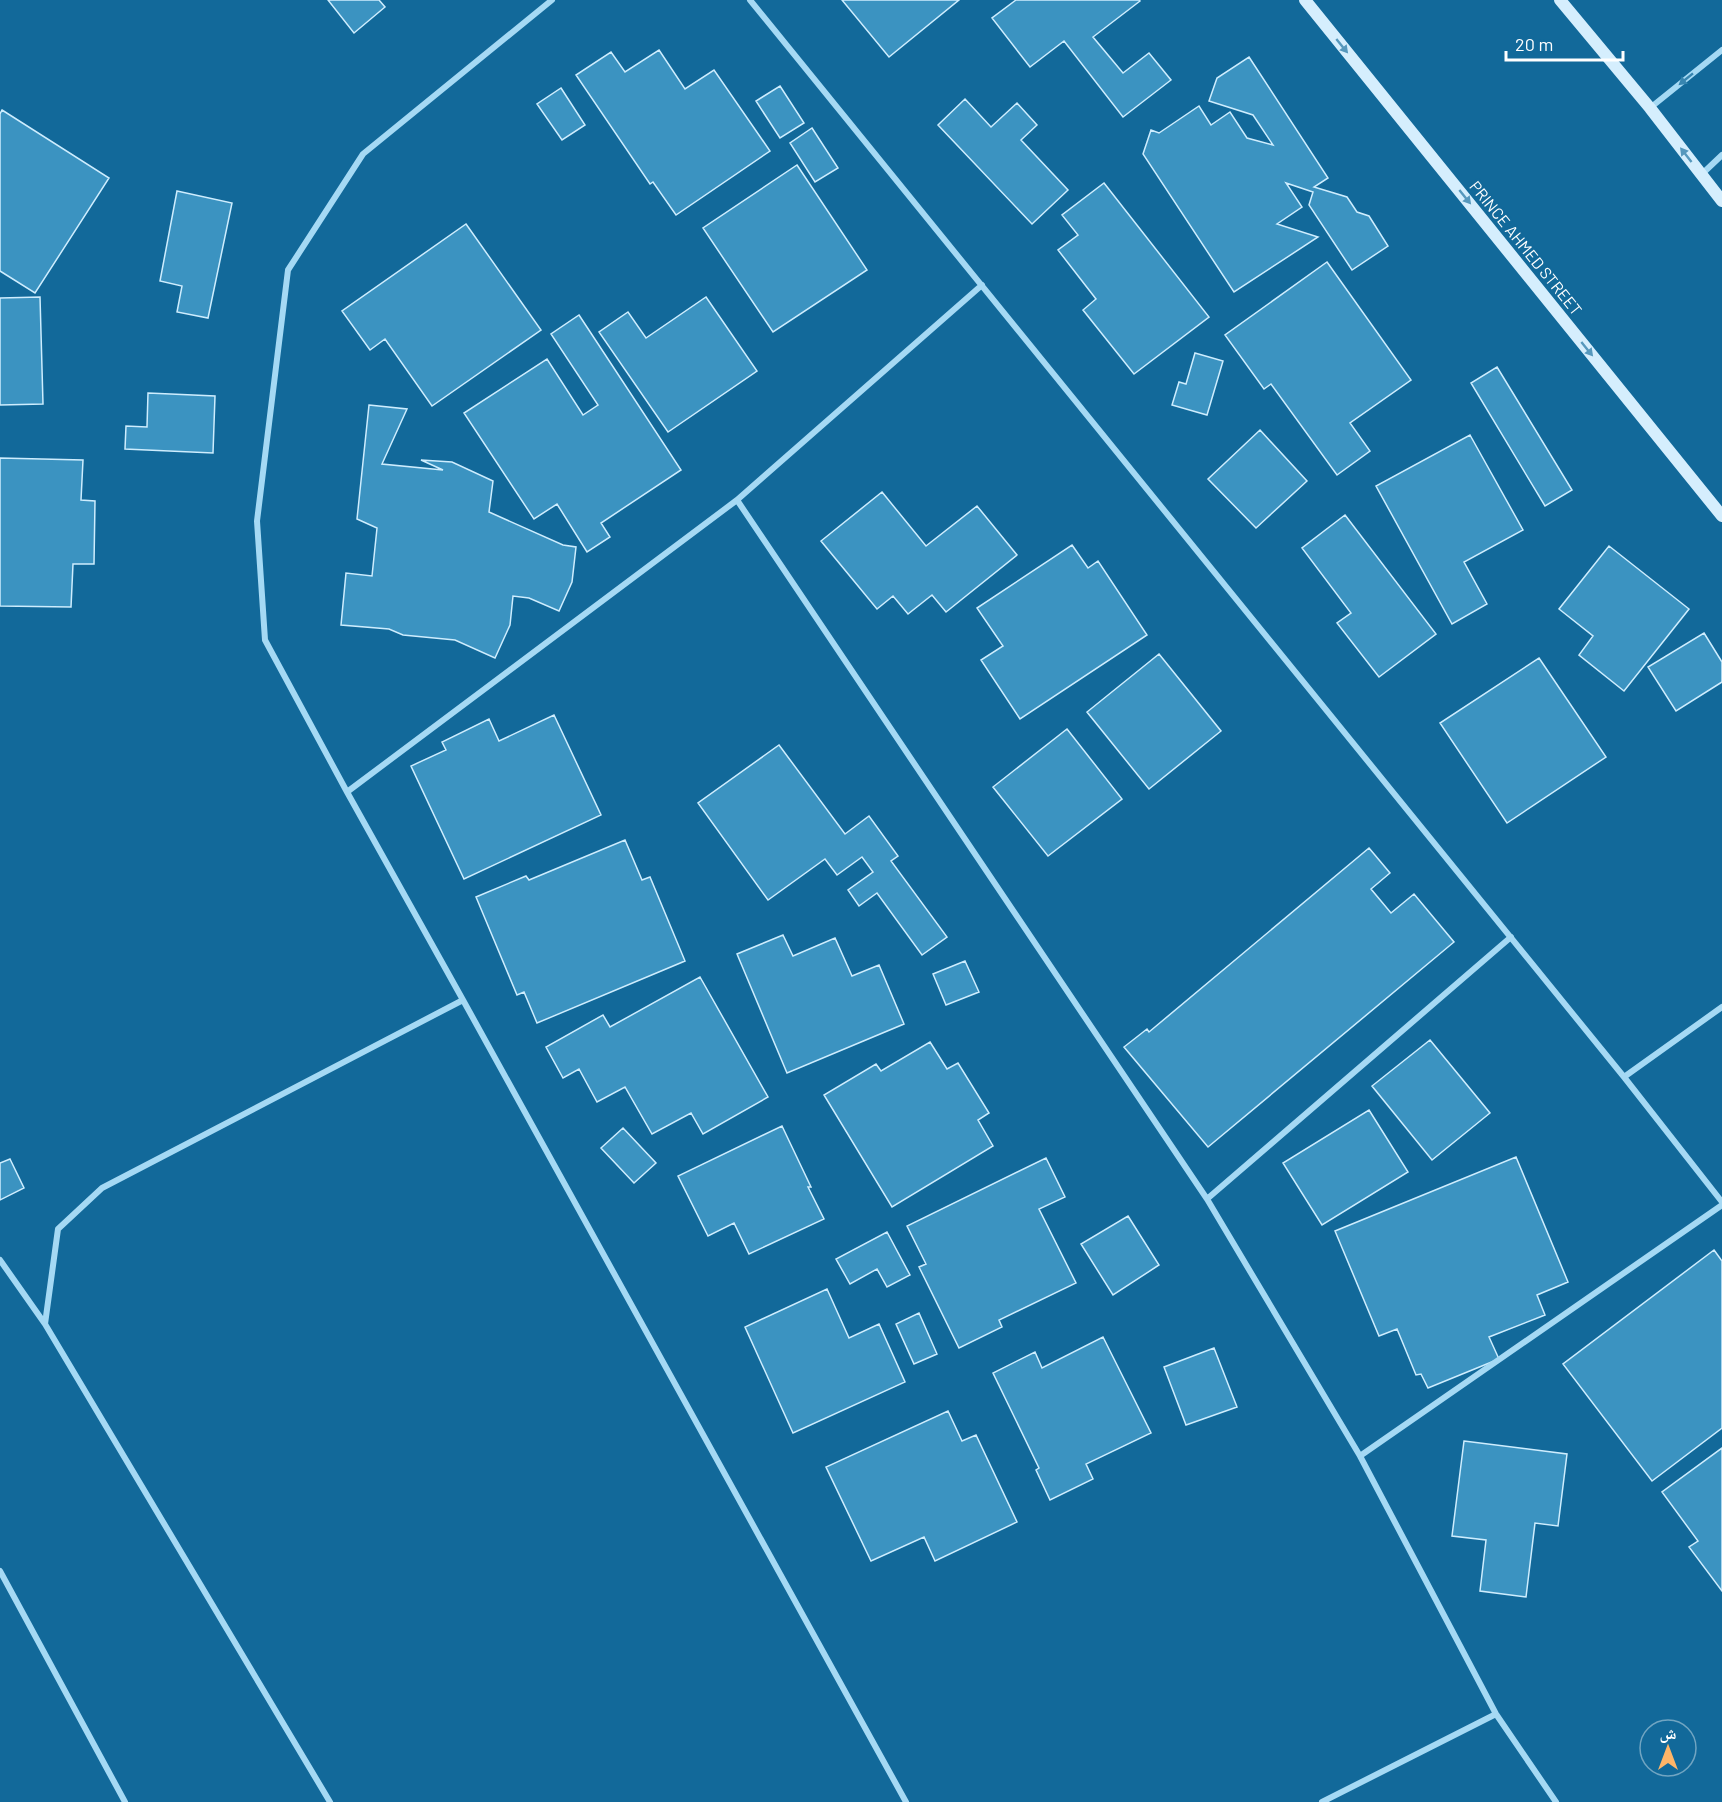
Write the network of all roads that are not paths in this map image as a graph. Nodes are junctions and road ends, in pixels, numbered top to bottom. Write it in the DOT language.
graph roads {
  1 [pos="552,0"];
  2 [pos="750,0"];
  3 [pos="1305,0"];
  4 [pos="1560,0"];
  5 [pos="1722,50"];
  6 [pos="1650,108"];
  7 [pos="1722,155"];
  8 [pos="1701,174"];
  9 [pos="1722,201"];
  10 [pos="982,285"];
  11 [pos="737,500"];
  12 [pos="1722,516"];
  13 [pos="347,792"];
  14 [pos="1511,937"];
  15 [pos="463,999"];
  16 [pos="1722,1007"];
  17 [pos="1624,1077"];
  18 [pos="1207,1199"];
  19 [pos="1722,1203"];
  20 [pos="0,1260"];
  21 [pos="45,1324"];
  22 [pos="1360,1456"];
  23 [pos="0,1571"];
  24 [pos="1496,1714"];
  25 [pos="125,1802"];
  26 [pos="330,1802"];
  27 [pos="906,1802"];
  28 [pos="1322,1802"];
  29 [pos="1556,1802"];
  1 -- 13 [label="street"];
  2 -- 10 [label="street"];
  3 -- 12 [label="main road, PRINCE AHMED STREET, one-way"];
  4 -- 6 [label="main road"];
  5 -- 6 [label="street, one-way"];
  8 -- 6 [label="main road, one-way"];
  7 -- 8 [label="street"];
  8 -- 9 [label="main road"];
  10 -- 11 [label="street"];
  10 -- 14 [label="street"];
  11 -- 13 [label="street"];
  11 -- 18 [label="street"];
  13 -- 15 [label="street"];
  14 -- 17 [label="street"];
  14 -- 18 [label="street"];
  15 -- 21 [label="street"];
  15 -- 27 [label="street"];
  16 -- 17 [label="street"];
  17 -- 19 [label="street"];
  18 -- 22 [label="street"];
  19 -- 22 [label="street"];
  20 -- 21 [label="street"];
  21 -- 26 [label="street"];
  22 -- 24 [label="street"];
  23 -- 25 [label="street"];
  24 -- 28 [label="street"];
  24 -- 29 [label="street"];
}
